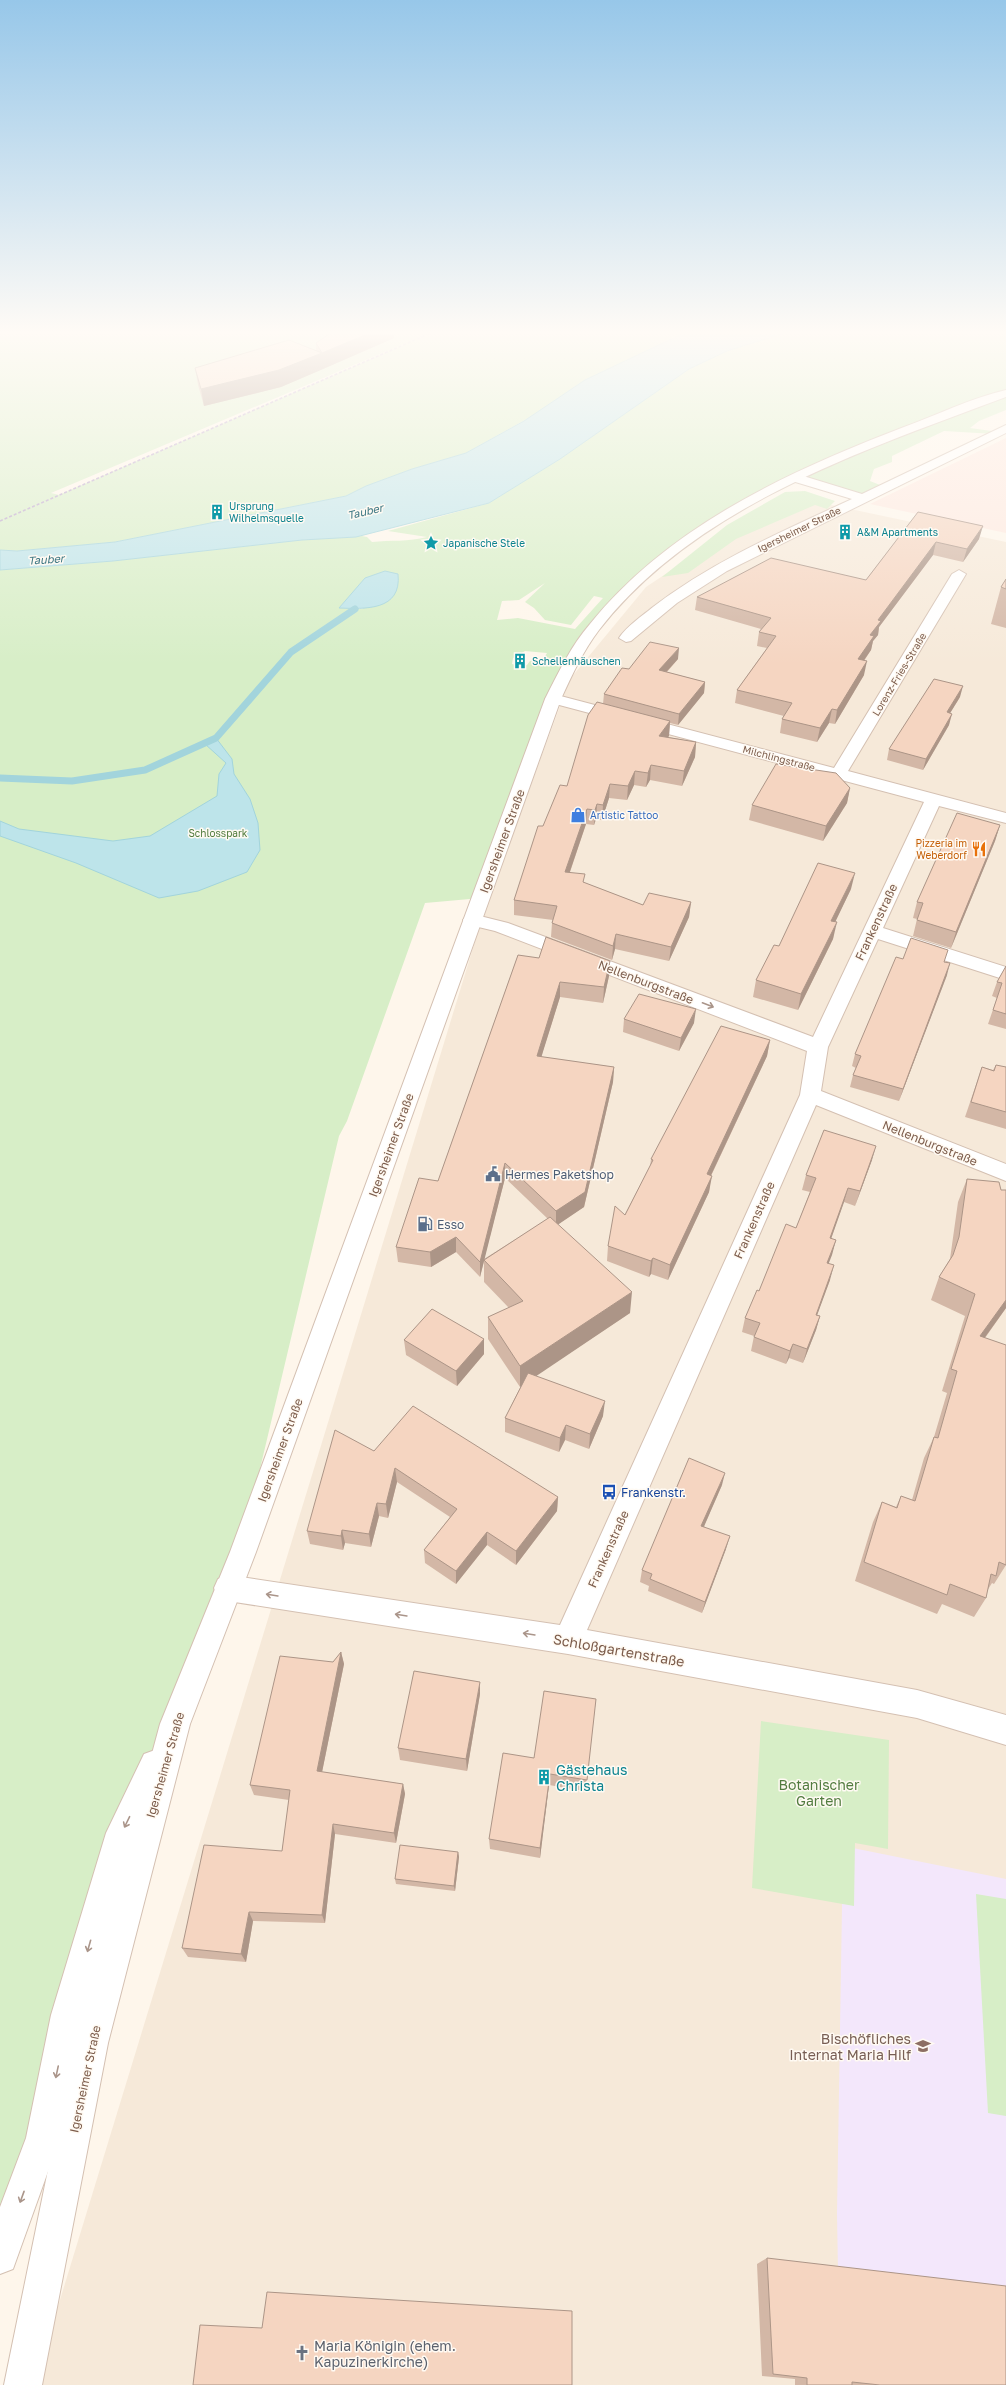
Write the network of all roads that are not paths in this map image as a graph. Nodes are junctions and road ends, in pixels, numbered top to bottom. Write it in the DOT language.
graph roads {
  1 [pos="873,443"];
  2 [pos="975,443"];
  3 [pos="796,478"];
  4 [pos="863,498"];
  5 [pos="959,574"];
  6 [pos="626,638"];
  7 [pos="553,699"];
  8 [pos="838,774"];
  9 [pos="934,799"];
  10 [pos="1006,818"];
  11 [pos="472,920"];
  12 [pos="871,931"];
  13 [pos="1006,974"];
  14 [pos="818,1047"];
  15 [pos="810,1095"];
  16 [pos="1006,1173"];
  17 [pos="228,1588"];
  18 [pos="568,1640"];
  19 [pos="175,1724"];
  20 [pos="1006,1730"];
  21 [pos="0,2256"];
  22 [pos="23,2385"];
  1 -- 3 [label="street, Igersheimer Straße"];
  2 -- 4 [label="street, Igersheimer Straße"];
  3 -- 4 [label="street"];
  3 -- 7 [label="street, Igersheimer Straße"];
  4 -- 6 [label="street, Igersheimer Straße"];
  5 -- 8 [label="street, Lorenz-Fries-Straße"];
  7 -- 8 [label="street, Milchlingstraße"];
  7 -- 11 [label="street, Igersheimer Straße"];
  8 -- 9 [label="street, Milchlingstraße"];
  9 -- 10 [label="street, Milchlingstraße"];
  9 -- 12 [label="street, Frankenstraße"];
  11 -- 14 [label="street, Nellenburgstraße, one-way"];
  11 -- 17 [label="street, Igersheimer Straße"];
  12 -- 13 [label="street"];
  12 -- 14 [label="street, Frankenstraße"];
  14 -- 15 [label="street, Frankenstraße"];
  15 -- 16 [label="street, Nellenburgstraße"];
  15 -- 18 [label="street, Frankenstraße"];
  18 -- 17 [label="street, Schloßgartenstraße, one-way"];
  17 -- 19 [label="street, Igersheimer Straße"];
  18 -- 20 [label="street, Schloßgartenstraße"];
  19 -- 21 [label="street, one-way"];
  19 -- 22 [label="street, Igersheimer Straße"];
}
